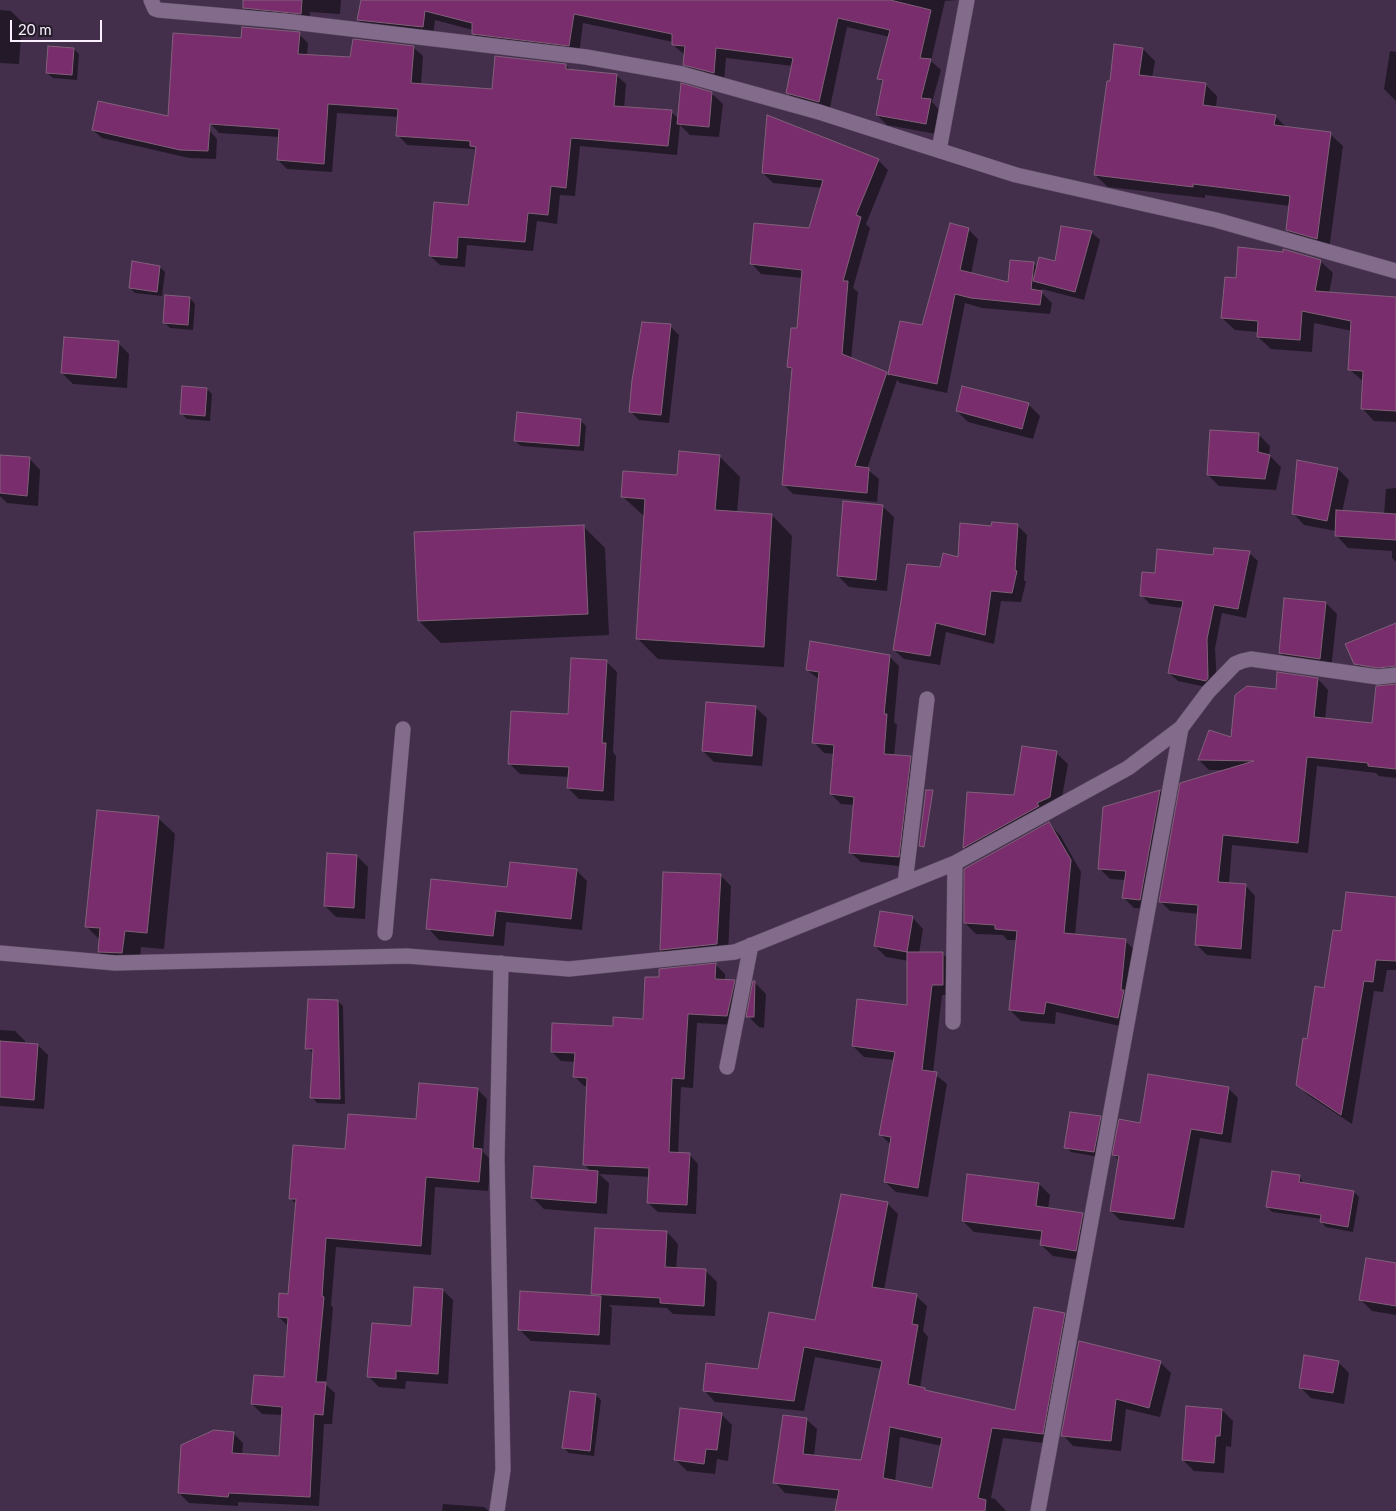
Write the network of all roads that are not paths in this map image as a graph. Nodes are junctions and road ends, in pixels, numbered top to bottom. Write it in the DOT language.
graph roads {
  1 [pos="151,0"];
  2 [pos="966,0"];
  3 [pos="939,150"];
  4 [pos="1396,271"];
  5 [pos="1396,675"];
  6 [pos="927,699"];
  7 [pos="1181,728"];
  8 [pos="403,729"];
  9 [pos="955,863"];
  10 [pos="905,883"];
  11 [pos="385,933"];
  12 [pos="751,945"];
  13 [pos="0,953"];
  14 [pos="501,964"];
  15 [pos="953,1022"];
  16 [pos="728,1066"];
  17 [pos="497,1511"];
  18 [pos="1038,1511"];
  1 -- 3 [label="street"];
  2 -- 3 [label="street"];
  3 -- 4 [label="street"];
  5 -- 7 [label="street"];
  6 -- 10 [label="street"];
  7 -- 9 [label="street"];
  7 -- 18 [label="street"];
  8 -- 11 [label="street"];
  9 -- 10 [label="street"];
  9 -- 15 [label="street"];
  10 -- 12 [label="street"];
  12 -- 14 [label="street"];
  12 -- 16 [label="street"];
  13 -- 14 [label="street"];
  14 -- 17 [label="street"];
}
